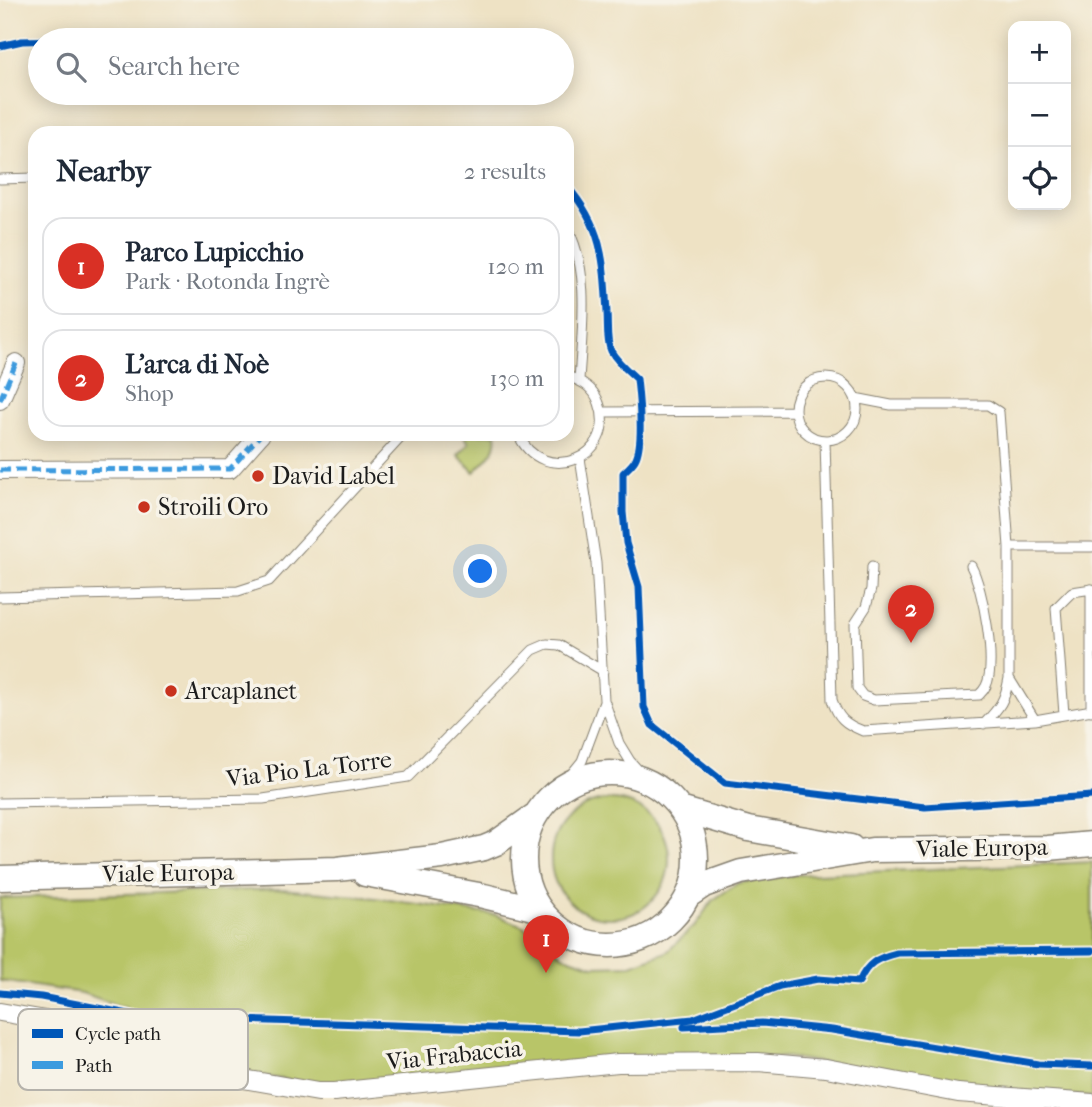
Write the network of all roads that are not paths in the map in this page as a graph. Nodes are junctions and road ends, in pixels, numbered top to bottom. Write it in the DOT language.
graph roads {
  1 [pos="28,178"];
  2 [pos="0,179"];
  3 [pos="574,240"];
  4 [pos="16,363"];
  5 [pos="574,378"];
  6 [pos="579,380"];
  7 [pos="855,398"];
  8 [pos="0,400"];
  9 [pos="794,411"];
  10 [pos="602,412"];
  11 [pos="825,440"];
  12 [pos="255,441"];
  13 [pos="398,441"];
  14 [pos="521,441"];
  15 [pos="580,458"];
  16 [pos="0,470"];
  17 [pos="1009,547"];
  18 [pos="1092,547"];
  19 [pos="872,566"];
  20 [pos="971,566"];
  21 [pos="1092,589"];
  22 [pos="0,597"];
  23 [pos="603,671"];
  24 [pos="1009,678"];
  25 [pos="604,700"];
  26 [pos="1091,711"];
  27 [pos="1064,714"];
  28 [pos="1035,720"];
  29 [pos="984,724"];
  30 [pos="649,782"];
  31 [pos="560,788"];
  32 [pos="0,803"];
  33 [pos="680,809"];
  34 [pos="534,816"];
  35 [pos="1092,844"];
  36 [pos="872,850"];
  37 [pos="337,869"];
  38 [pos="0,878"];
  39 [pos="689,895"];
  40 [pos="538,909"];
  41 [pos="0,1012"];
  42 [pos="18,1015"];
  43 [pos="248,1082"];
  44 [pos="959,1100"];
  45 [pos="1092,1103"];
  1 -- 2 [label="lane"];
  3 -- 6 [label="lane"];
  4 -- 8 [label="street"];
  5 -- 6 [label="lane"];
  6 -- 10 [label="lane"];
  7 -- 9 [label="lane"];
  7 -- 11 [label="lane"];
  7 -- 17 [label="lane"];
  9 -- 10 [label="lane"];
  9 -- 11 [label="lane"];
  10 -- 15 [label="lane"];
  11 -- 29 [label="lane"];
  12 -- 16 [label="street"];
  13 -- 22 [label="lane"];
  14 -- 15 [label="lane"];
  15 -- 23 [label="lane"];
  17 -- 18 [label="lane"];
  17 -- 24 [label="lane"];
  19 -- 20 [label="lane"];
  21 -- 26 [label="lane"];
  21 -- 27 [label="lane"];
  23 -- 25 [label="lane"];
  23 -- 32 [label="lane, Via Pio La Torre"];
  24 -- 28 [label="lane"];
  24 -- 29 [label="lane"];
  25 -- 30 [label="lane"];
  25 -- 31 [label="lane"];
  26 -- 27 [label="lane"];
  27 -- 28 [label="lane"];
  28 -- 29 [label="lane"];
  30 -- 31 [label="street"];
  30 -- 33 [label="street"];
  31 -- 34 [label="street"];
  33 -- 36 [label="street, Viale Europa"];
  33 -- 39 [label="street"];
  34 -- 37 [label="street, Viale Europa"];
  34 -- 40 [label="street"];
  35 -- 36 [label="street, Viale Europa"];
  36 -- 39 [label="street, Viale Europa"];
  37 -- 38 [label="street, Viale Europa"];
  37 -- 40 [label="street, Viale Europa"];
  39 -- 40 [label="street"];
  41 -- 42 [label="street, Via Frabaccia"];
  43 -- 44 [label="street, Via Frabaccia"];
  44 -- 45 [label="street, Via Frabaccia"];
}
